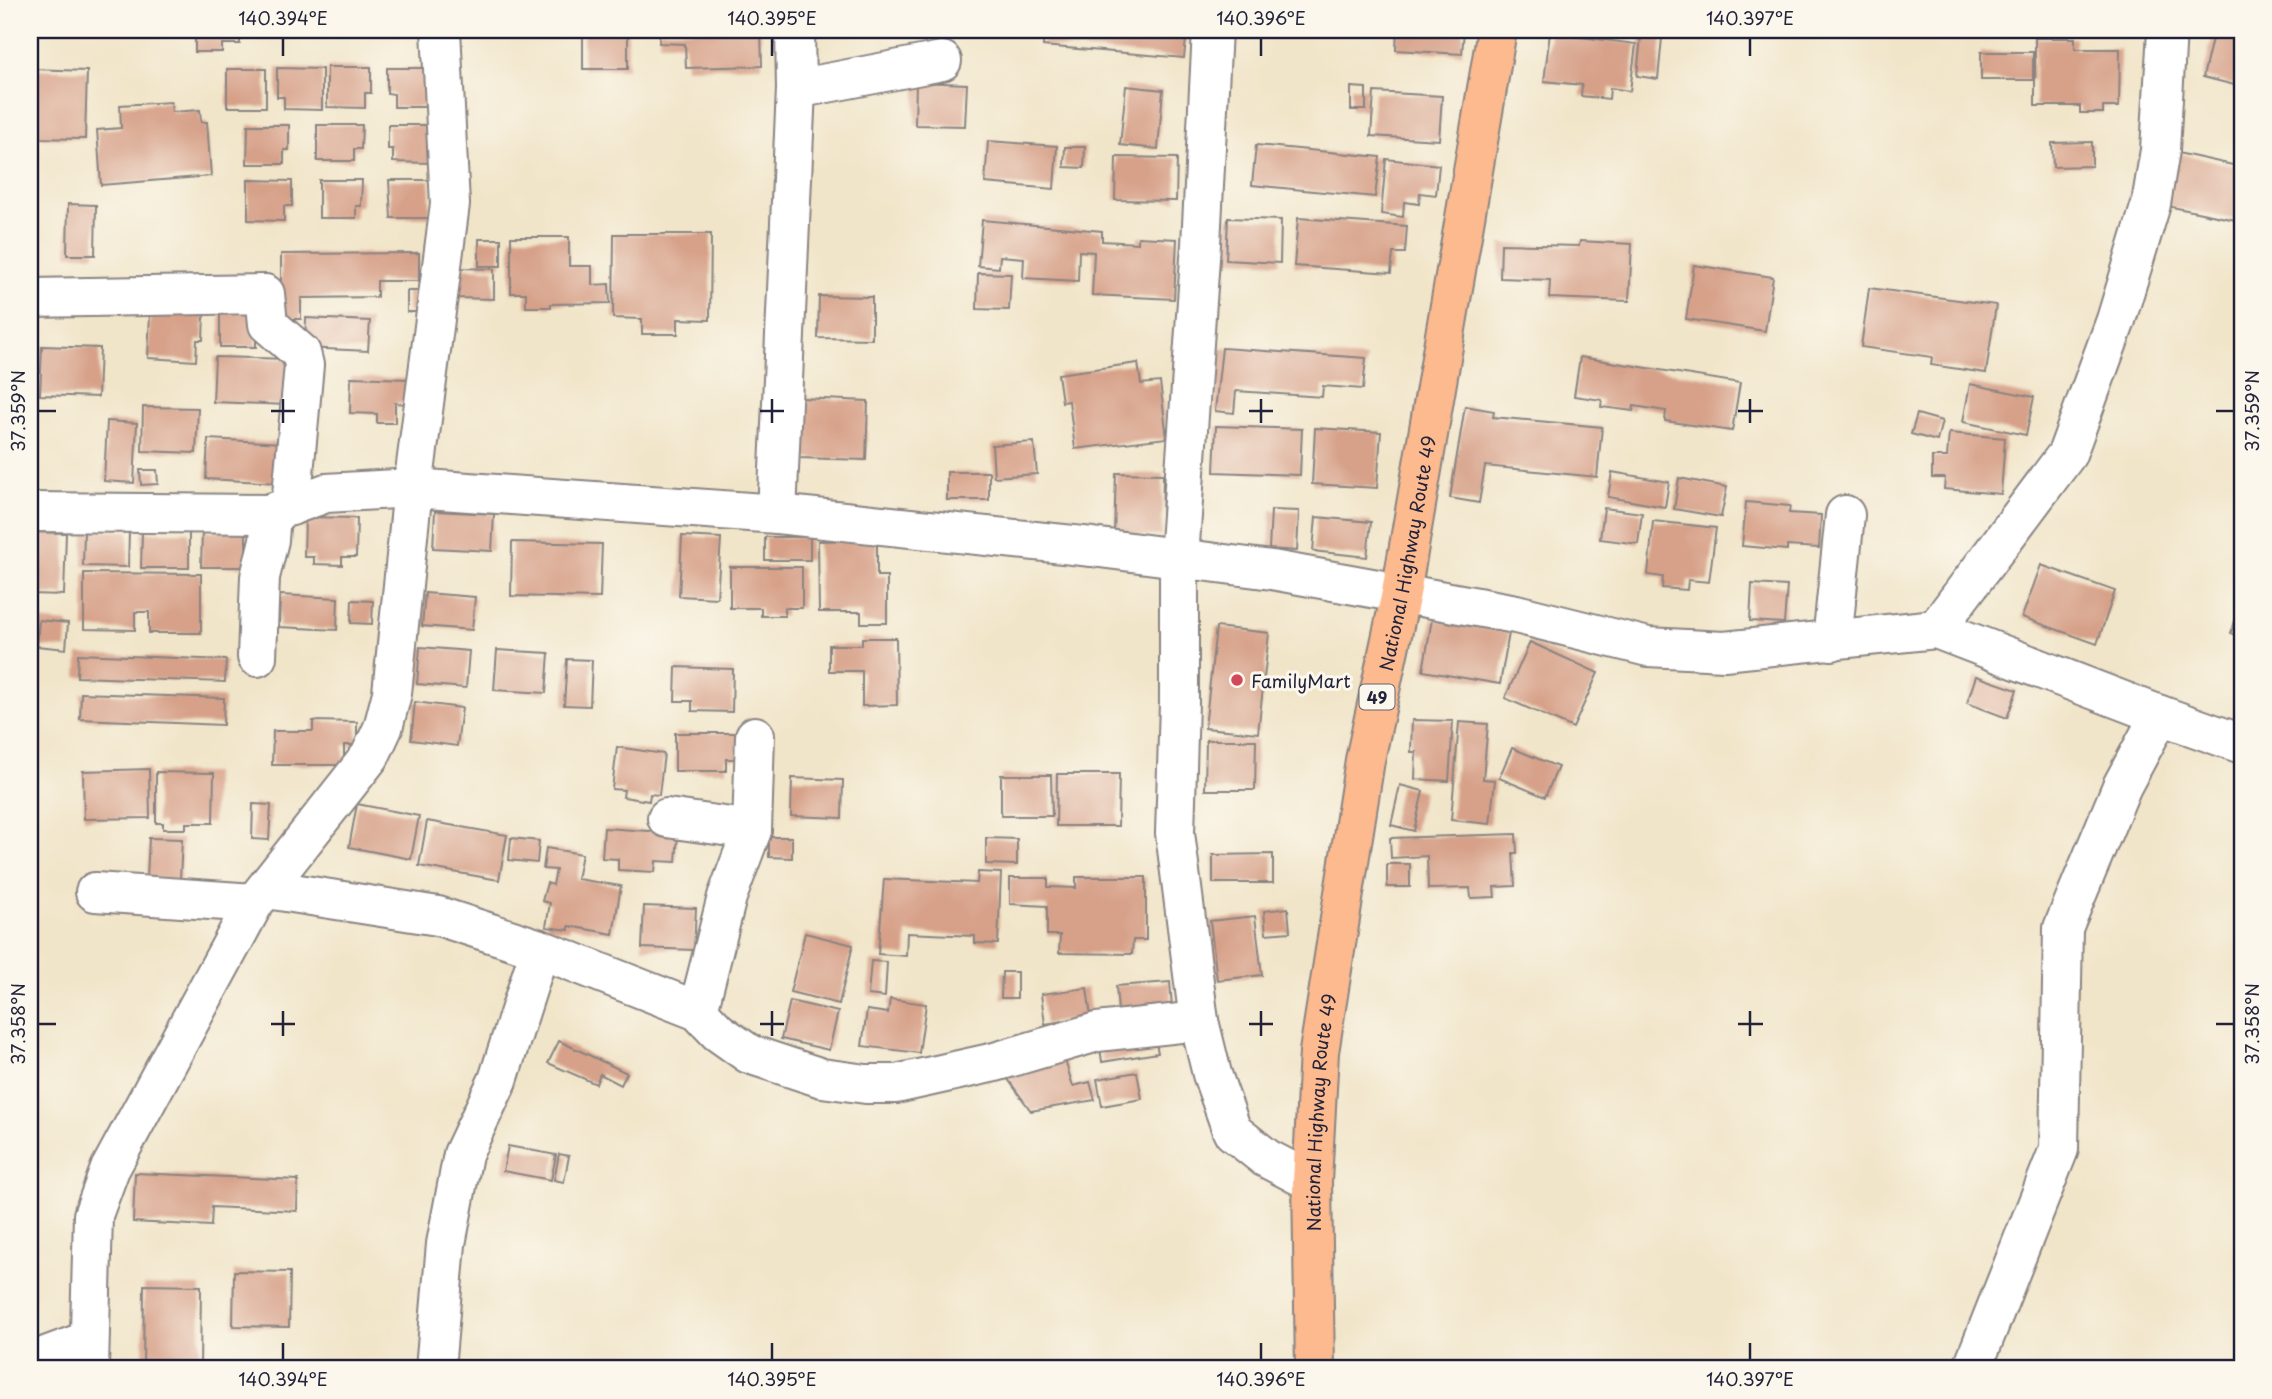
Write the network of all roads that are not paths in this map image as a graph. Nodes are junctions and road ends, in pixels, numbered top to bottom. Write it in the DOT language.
graph roads {
  1 [pos="441,30"];
  2 [pos="795,30"];
  3 [pos="1212,30"];
  4 [pos="1497,30"];
  5 [pos="2167,30"];
  6 [pos="942,61"];
  7 [pos="796,89"];
  8 [pos="30,298"];
  9 [pos="414,488"];
  10 [pos="281,509"];
  11 [pos="30,512"];
  12 [pos="777,514"];
  13 [pos="1845,515"];
  14 [pos="1180,558"];
  15 [pos="1401,593"];
  16 [pos="1936,629"];
  17 [pos="1832,641"];
  18 [pos="257,657"];
  19 [pos="2160,715"];
  20 [pos="755,736"];
  21 [pos="2242,744"];
  22 [pos="667,818"];
  23 [pos="752,830"];
  24 [pos="94,892"];
  25 [pos="261,896"];
  26 [pos="540,949"];
  27 [pos="698,1011"];
  28 [pos="1199,1021"];
  29 [pos="1311,1182"];
  30 [pos="89,1355"];
  31 [pos="30,1362"];
  32 [pos="435,1369"];
  33 [pos="1315,1369"];
  34 [pos="1972,1369"];
  1 -- 9 [label="street"];
  2 -- 7 [label="street"];
  3 -- 14 [label="street"];
  4 -- 15 [label="highway, National Highway Route 49 / 49"];
  5 -- 16 [label="street"];
  6 -- 7 [label="street"];
  7 -- 12 [label="street"];
  8 -- 10 [label="street"];
  9 -- 10 [label="street"];
  9 -- 12 [label="street"];
  9 -- 25 [label="street"];
  10 -- 11 [label="street"];
  10 -- 18 [label="street"];
  12 -- 14 [label="street"];
  13 -- 17 [label="street"];
  14 -- 15 [label="street"];
  14 -- 28 [label="street"];
  15 -- 17 [label="street"];
  15 -- 29 [label="highway, National Highway Route 49 / 49"];
  16 -- 17 [label="street"];
  16 -- 19 [label="street"];
  19 -- 21 [label="street"];
  19 -- 34 [label="street"];
  20 -- 23 [label="street"];
  22 -- 23 [label="street"];
  23 -- 27 [label="street"];
  24 -- 25 [label="street"];
  25 -- 26 [label="street"];
  25 -- 30 [label="street"];
  26 -- 27 [label="street"];
  26 -- 32 [label="street"];
  27 -- 28 [label="street"];
  28 -- 29 [label="street"];
  29 -- 33 [label="highway, National Highway Route 49 / 49"];
  30 -- 31 [label="street"];
}
